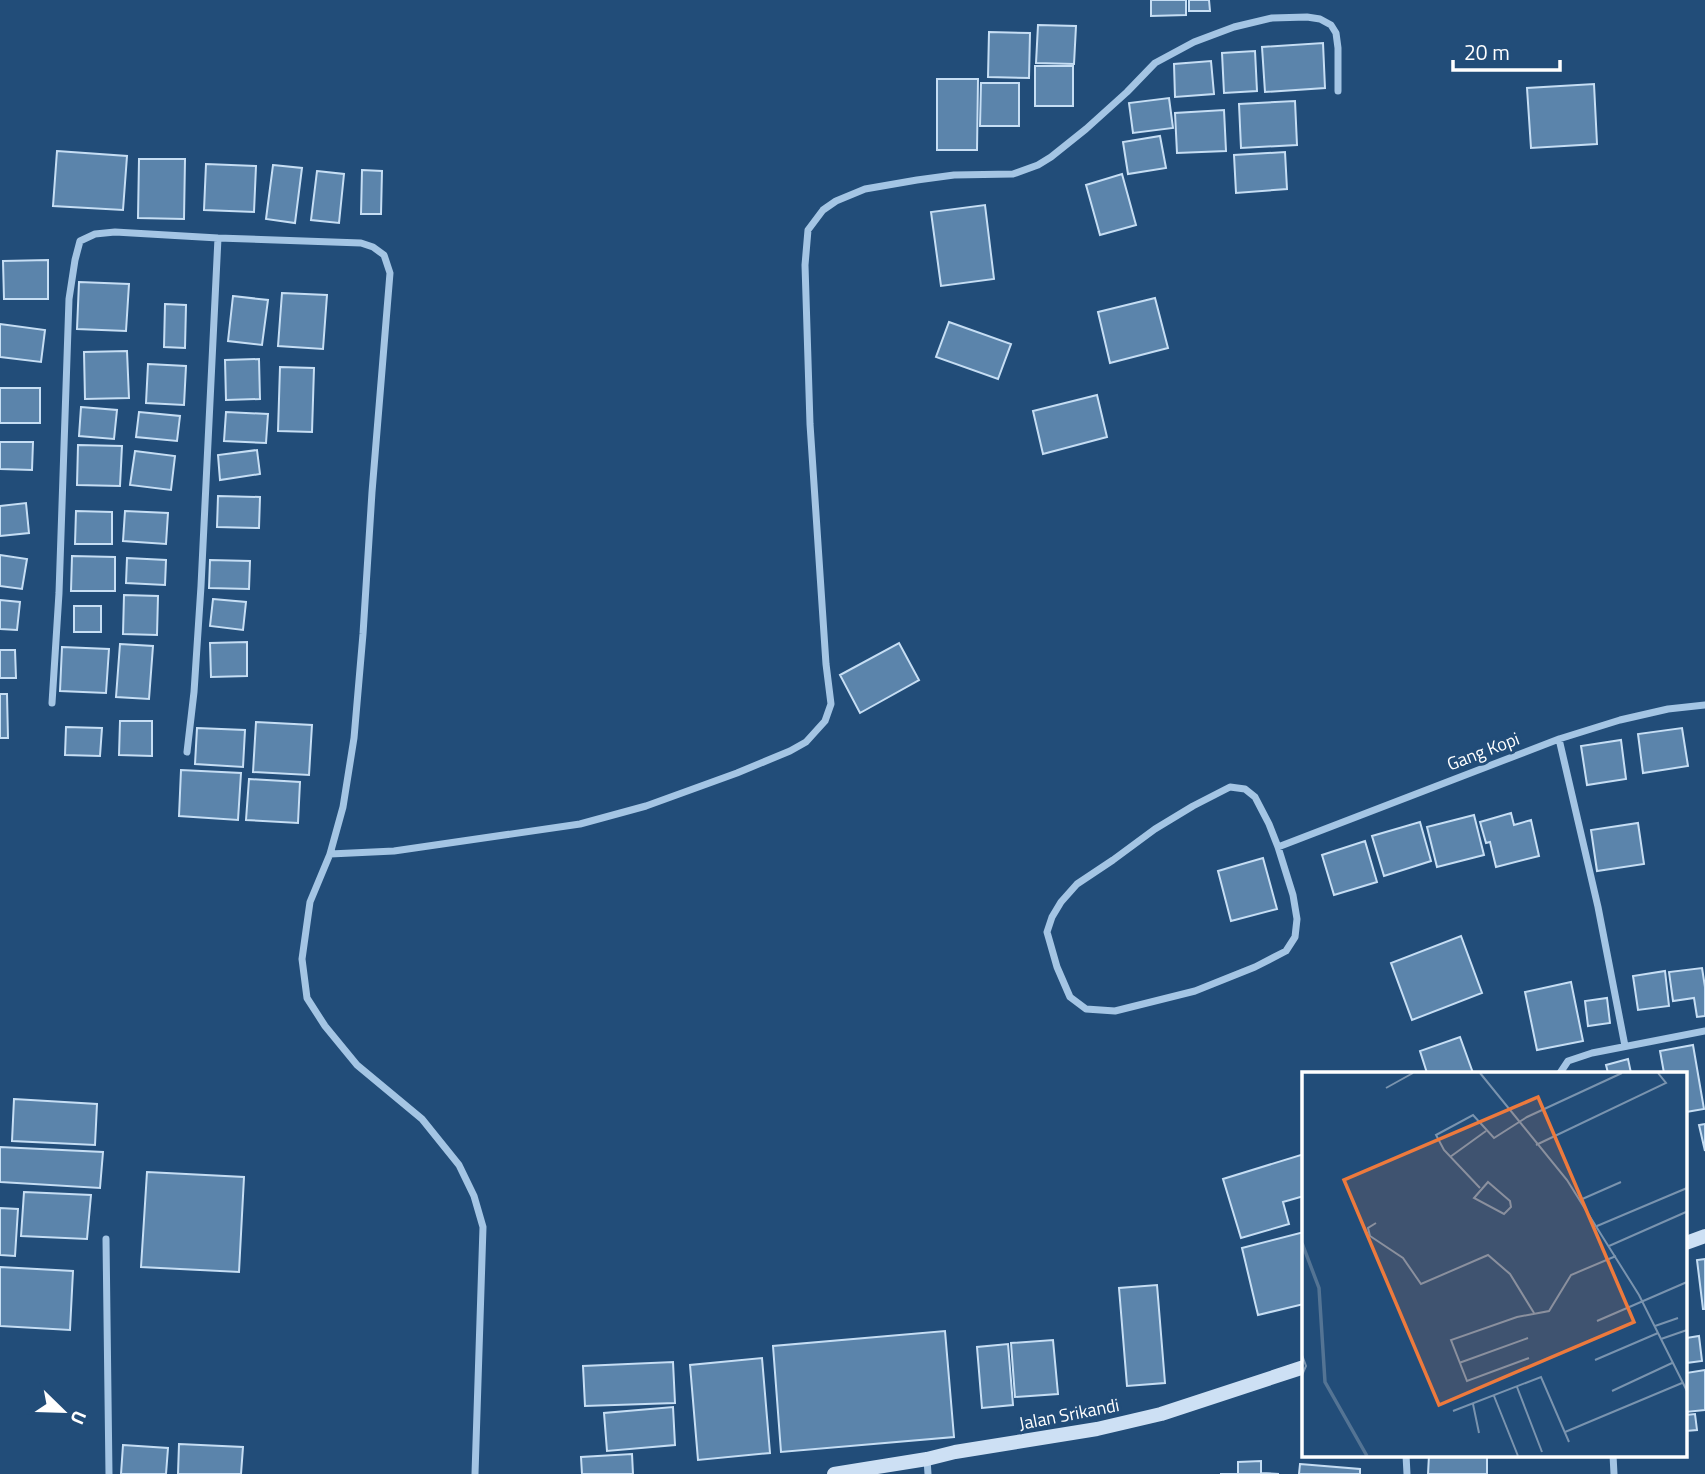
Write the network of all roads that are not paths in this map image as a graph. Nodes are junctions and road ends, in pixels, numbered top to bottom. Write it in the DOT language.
graph roads {
  1 [pos="1338,91"];
  2 [pos="218,238"];
  3 [pos="52,704"];
  4 [pos="1705,705"];
  5 [pos="1559,739"];
  6 [pos="187,752"];
  7 [pos="1278,847"];
  8 [pos="330,853"];
  9 [pos="1705,1031"];
  10 [pos="1626,1046"];
  11 [pos="1561,1072"];
  12 [pos="1705,1236"];
  13 [pos="106,1239"];
  14 [pos="1688,1242"];
  15 [pos="1302,1368"];
  16 [pos="1406,1456"];
  17 [pos="1614,1456"];
  18 [pos="928,1467"];
  19 [pos="109,1474"];
  20 [pos="475,1474"];
  21 [pos="834,1474"];
  22 [pos="1407,1474"];
  23 [pos="1614,1474"];
  1 -- 8 [label="street"];
  2 -- 3 [label="street"];
  2 -- 6 [label="street"];
  2 -- 8 [label="street"];
  4 -- 5 [label="street, Gang Kopi"];
  5 -- 7 [label="street, Gang Kopi"];
  5 -- 10 [label="street"];
  7 -- 7 [label="street"];
  8 -- 20 [label="street"];
  9 -- 10 [label="street"];
  10 -- 11 [label="street"];
  12 -- 14 [label="street"];
  13 -- 19 [label="street"];
  15 -- 18 [label="street, Jalan Srikandi"];
  16 -- 22 [label="street"];
  17 -- 23 [label="street"];
  18 -- 21 [label="street, Jalan Srikandi"];
}
